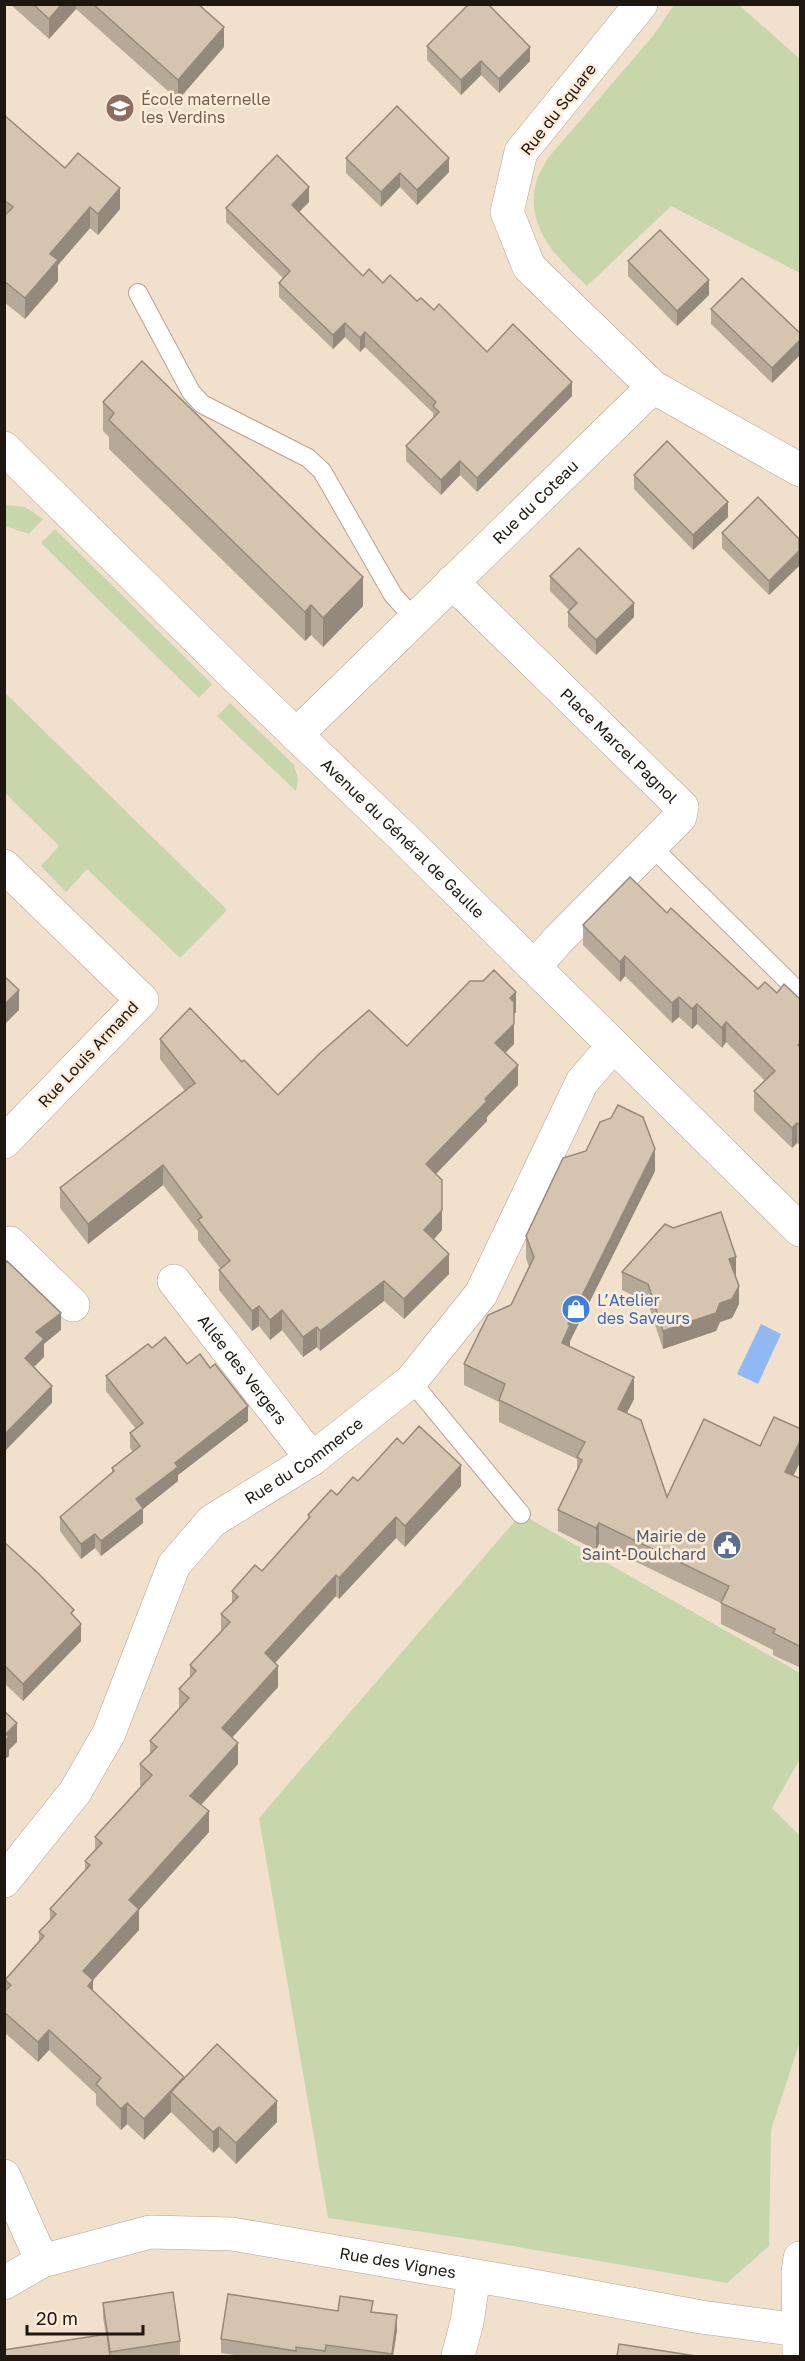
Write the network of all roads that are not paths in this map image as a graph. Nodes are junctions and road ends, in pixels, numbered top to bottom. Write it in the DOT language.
graph roads {
  1 [pos="641,4"];
  2 [pos="138,293"];
  3 [pos="653,387"];
  4 [pos="4,448"];
  5 [pos="801,470"];
  6 [pos="452,582"];
  7 [pos="415,619"];
  8 [pos="296,735"];
  9 [pos="651,846"];
  10 [pos="4,866"];
  11 [pos="534,967"];
  12 [pos="801,993"];
  13 [pos="614,1046"];
  14 [pos="4,1142"];
  15 [pos="801,1230"];
  16 [pos="6,1244"];
  17 [pos="174,1281"];
  18 [pos="73,1305"];
  19 [pos="411,1381"];
  20 [pos="312,1459"];
  21 [pos="521,1514"];
  22 [pos="4,1881"];
  23 [pos="4,2176"];
  24 [pos="801,2258"];
  25 [pos="42,2261"];
  26 [pos="474,2276"];
  27 [pos="4,2283"];
  28 [pos="799,2343"];
  29 [pos="458,2356"];
  1 -- 3 [label="street, Rue du Square"];
  2 -- 7 [label="lane"];
  3 -- 5 [label="street"];
  3 -- 6 [label="street, Rue du Coteau"];
  4 -- 8 [label="street, Avenue du Général de Gaulle"];
  6 -- 7 [label="street, Rue du Coteau"];
  6 -- 9 [label="street, Place Marcel Pagnol"];
  7 -- 8 [label="street, Rue du Coteau"];
  8 -- 11 [label="street, Avenue du Général de Gaulle"];
  9 -- 11 [label="street, Place Marcel Pagnol"];
  9 -- 12 [label="lane"];
  10 -- 14 [label="street, Rue Louis Armand"];
  11 -- 13 [label="street, Avenue du Général de Gaulle"];
  13 -- 15 [label="street, Avenue du Général de Gaulle"];
  13 -- 19 [label="street, Rue du Commerce"];
  16 -- 18 [label="street"];
  17 -- 20 [label="street, Allée des Vergers"];
  19 -- 20 [label="street, Rue du Commerce"];
  19 -- 21 [label="lane"];
  20 -- 22 [label="street, Rue du Commerce"];
  23 -- 25 [label="street"];
  24 -- 28 [label="street"];
  25 -- 26 [label="street, Rue des Vignes"];
  25 -- 27 [label="street, Rue des Vignes"];
  26 -- 28 [label="street, Rue des Vignes"];
  26 -- 29 [label="street"];
}
